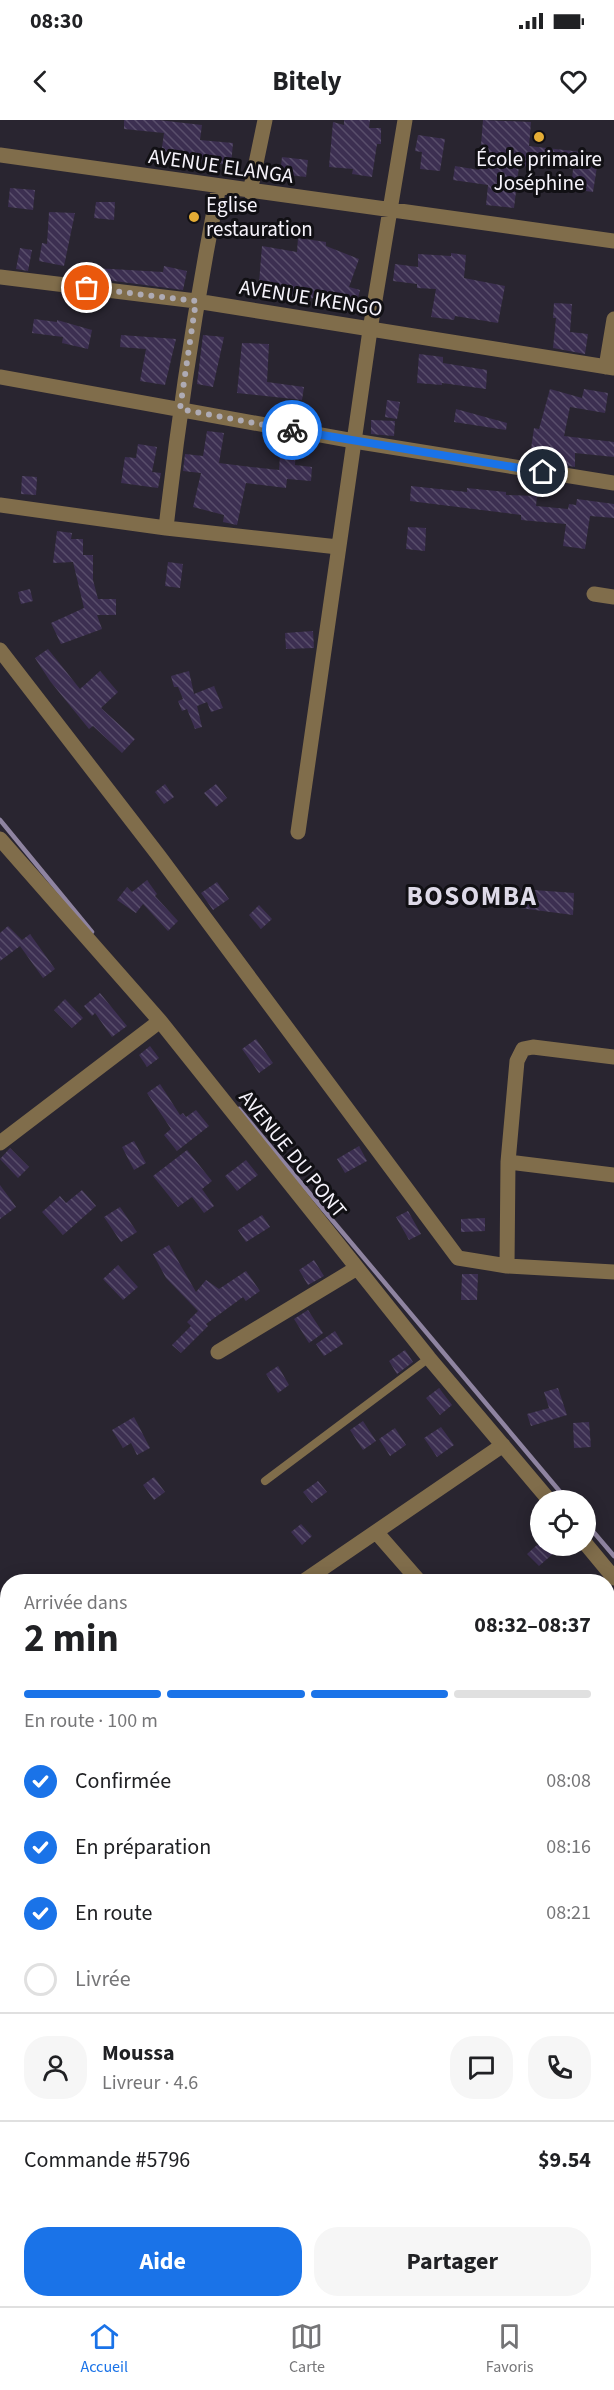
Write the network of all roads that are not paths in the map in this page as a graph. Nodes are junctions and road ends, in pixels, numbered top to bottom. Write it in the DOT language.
graph roads {
  1 [pos="265,120"];
  2 [pos="405,120"];
  3 [pos="0,155"];
  4 [pos="219,186"];
  5 [pos="250,192"];
  6 [pos="391,211"];
  7 [pos="614,241"];
  8 [pos="0,277"];
  9 [pos="196,301"];
  10 [pos="614,319"];
  11 [pos="370,330"];
  12 [pos="610,367"];
  13 [pos="0,377"];
  14 [pos="180,409"];
  15 [pos="354,441"];
  16 [pos="614,483"];
  17 [pos="0,505"];
  18 [pos="166,528"];
  19 [pos="338,547"];
  20 [pos="594,594"];
  21 [pos="614,597"];
  22 [pos="0,650"];
  23 [pos="298,832"];
  24 [pos="0,839"];
  25 [pos="160,1021"];
  26 [pos="614,1057"];
  27 [pos="0,1143"];
  28 [pos="508,1162"];
  29 [pos="614,1175"];
  30 [pos="507,1266"];
  31 [pos="357,1268"];
  32 [pos="614,1272"];
  33 [pos="218,1352"];
  34 [pos="429,1358"];
  35 [pos="503,1445"];
  36 [pos="265,1481"];
  37 [pos="541,1490"];
  38 [pos="377,1533"];
  39 [pos="596,1556"];
  40 [pos="315,1574"];
  41 [pos="413,1574"];
  42 [pos="611,1574"];
  1 -- 5 [label="street"];
  2 -- 6 [label="street"];
  3 -- 4 [label="street, AVENUE ELANGA"];
  4 -- 5 [label="street, AVENUE ELANGA"];
  4 -- 9 [label="street"];
  5 -- 6 [label="street, AVENUE ELANGA"];
  6 -- 7 [label="street, AVENUE ELANGA"];
  6 -- 11 [label="street"];
  8 -- 9 [label="street, AVENUE IKENGO"];
  9 -- 11 [label="street, AVENUE IKENGO"];
  9 -- 14 [label="street"];
  10 -- 12 [label="street"];
  11 -- 12 [label="street, AVENUE IKENGO"];
  11 -- 15 [label="street"];
  13 -- 14 [label="street"];
  14 -- 15 [label="street"];
  14 -- 18 [label="street"];
  15 -- 16 [label="street"];
  15 -- 19 [label="street"];
  17 -- 18 [label="street"];
  18 -- 19 [label="street"];
  19 -- 23 [label="street"];
  20 -- 21 [label="street"];
  22 -- 30 [label="street"];
  24 -- 25 [label="street, AVENUE DU PONT"];
  25 -- 27 [label="street"];
  25 -- 31 [label="street, AVENUE DU PONT"];
  26 -- 28 [label="street"];
  28 -- 29 [label="street"];
  28 -- 30 [label="street"];
  30 -- 32 [label="street"];
  31 -- 33 [label="street"];
  31 -- 34 [label="street, AVENUE DU PONT"];
  34 -- 35 [label="street, AVENUE DU PONT"];
  34 -- 36 [label="lane"];
  35 -- 37 [label="street, AVENUE DU PONT"];
  35 -- 38 [label="street"];
  38 -- 40 [label="street"];
  38 -- 41 [label="street"];
  39 -- 42 [label="street"];
}
